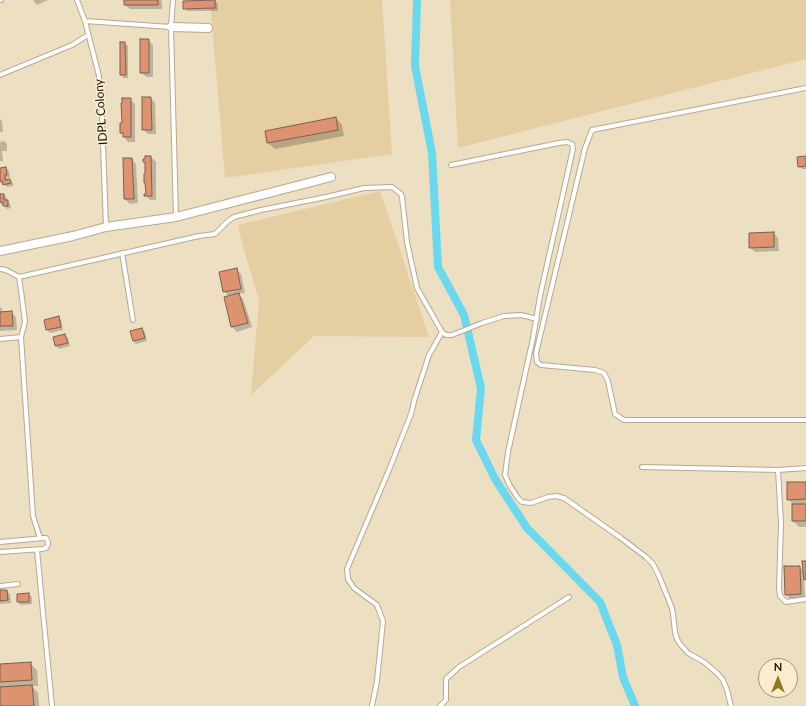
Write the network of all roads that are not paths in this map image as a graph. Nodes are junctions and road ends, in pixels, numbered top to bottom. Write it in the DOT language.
graph roads {
  1 [pos="77,0"];
  2 [pos="173,0"];
  3 [pos="85,21"];
  4 [pos="171,27"];
  5 [pos="208,28"];
  6 [pos="88,36"];
  7 [pos="0,75"];
  8 [pos="806,88"];
  9 [pos="451,165"];
  10 [pos="331,177"];
  11 [pos="176,217"];
  12 [pos="106,227"];
  13 [pos="0,251"];
  14 [pos="122,253"];
  15 [pos="0,269"];
  16 [pos="19,276"];
  17 [pos="536,319"];
  18 [pos="133,320"];
  19 [pos="442,332"];
  20 [pos="22,337"];
  21 [pos="0,339"];
  22 [pos="806,420"];
  23 [pos="642,467"];
  24 [pos="806,468"];
  25 [pos="778,470"];
  26 [pos="40,538"];
  27 [pos="0,542"];
  28 [pos="37,550"];
  29 [pos="0,552"];
  30 [pos="18,584"];
  31 [pos="0,586"];
  32 [pos="569,597"];
  33 [pos="806,599"];
  34 [pos="52,706"];
  35 [pos="372,706"];
  36 [pos="440,706"];
  37 [pos="731,706"];
  1 -- 3 [label="lane, IDPL Colony"];
  2 -- 4 [label="lane"];
  3 -- 4 [label="lane"];
  3 -- 6 [label="lane, IDPL Colony"];
  4 -- 5 [label="street"];
  4 -- 11 [label="lane"];
  6 -- 7 [label="lane"];
  6 -- 12 [label="lane, IDPL Colony"];
  8 -- 22 [label="lane"];
  9 -- 17 [label="lane"];
  10 -- 11 [label="street"];
  11 -- 12 [label="street"];
  12 -- 13 [label="street"];
  14 -- 16 [label="lane"];
  14 -- 18 [label="lane"];
  14 -- 19 [label="lane"];
  15 -- 16 [label="lane"];
  16 -- 20 [label="lane"];
  17 -- 19 [label="lane"];
  17 -- 37 [label="lane"];
  19 -- 35 [label="lane"];
  20 -- 21 [label="lane"];
  20 -- 26 [label="lane"];
  23 -- 25 [label="lane"];
  24 -- 25 [label="lane"];
  25 -- 33 [label="lane"];
  26 -- 27 [label="lane"];
  26 -- 28 [label="lane"];
  28 -- 29 [label="lane"];
  28 -- 34 [label="lane"];
  30 -- 31 [label="lane"];
  32 -- 36 [label="lane"];
}
